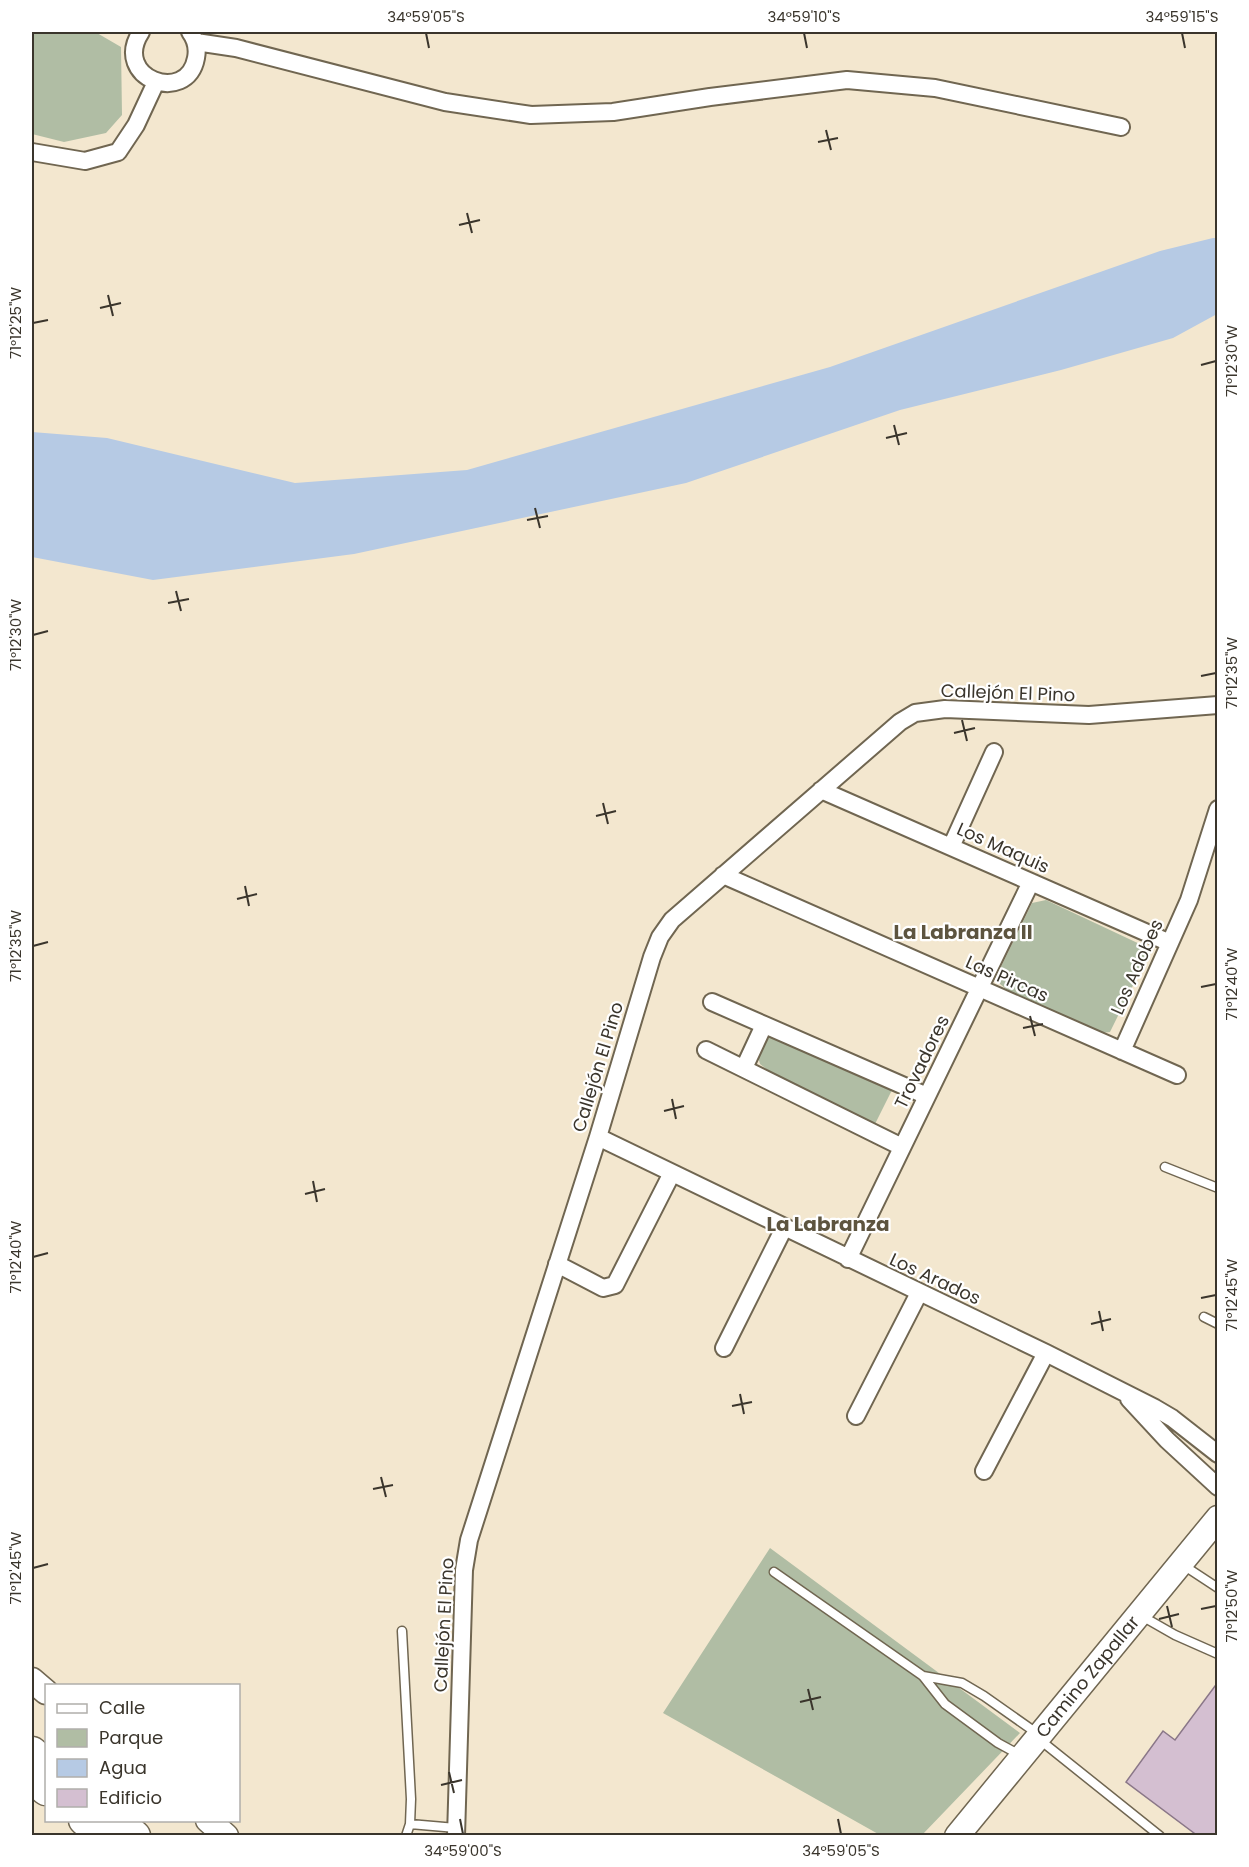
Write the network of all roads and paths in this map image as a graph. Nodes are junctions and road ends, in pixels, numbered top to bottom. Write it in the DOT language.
graph roads {
  1 [pos="141,32"];
  2 [pos="193,37"];
  3 [pos="156,82"];
  4 [pos="1121,128"];
  5 [pos="32,152"];
  6 [pos="1218,705"];
  7 [pos="994,752"];
  8 [pos="821,790"];
  9 [pos="1218,809"];
  10 [pos="951,847"];
  11 [pos="723,875"];
  12 [pos="1031,882"];
  13 [pos="1170,943"];
  14 [pos="979,988"];
  15 [pos="712,1002"];
  16 [pos="764,1024"];
  17 [pos="706,1050"];
  18 [pos="1122,1051"];
  19 [pos="744,1068"];
  20 [pos="1177,1075"];
  21 [pos="927,1096"];
  22 [pos="598,1137"];
  23 [pos="902,1147"];
  24 [pos="1165,1167"];
  25 [pos="672,1173"];
  26 [pos="1218,1188"];
  27 [pos="784,1228"];
  28 [pos="848,1259"];
  29 [pos="557,1264"];
  30 [pos="919,1293"];
  31 [pos="1204,1317"];
  32 [pos="1218,1324"];
  33 [pos="724,1348"];
  34 [pos="1046,1353"];
  35 [pos="1124,1394"];
  36 [pos="856,1416"];
  37 [pos="1218,1454"];
  38 [pos="984,1471"];
  39 [pos="1218,1487"];
  40 [pos="1218,1518"];
  41 [pos="1180,1563"];
  42 [pos="774,1572"];
  43 [pos="1218,1588"];
  44 [pos="1139,1614"];
  45 [pos="402,1630"];
  46 [pos="1218,1654"];
  47 [pos="923,1676"];
  48 [pos="32,1680"];
  49 [pos="45,1691"];
  50 [pos="1033,1743"];
  51 [pos="32,1752"];
  52 [pos="45,1763"];
  53 [pos="32,1778"];
  54 [pos="45,1789"];
  55 [pos="85,1822"];
  56 [pos="118,1822"];
  57 [pos="209,1822"];
  58 [pos="410,1824"];
  59 [pos="456,1832"];
  60 [pos="103,1836"];
  61 [pos="135,1836"];
  62 [pos="226,1836"];
  63 [pos="406,1836"];
  64 [pos="957,1836"];
  65 [pos="1160,1836"];
  1 -- 3 [label="street"];
  2 -- 3 [label="street"];
  2 -- 4 [label="street"];
  3 -- 5 [label="street"];
  6 -- 8 [label="street, Callejón El Pino"];
  7 -- 10 [label="street"];
  8 -- 10 [label="street, Los Maquis"];
  8 -- 11 [label="street, Callejón El Pino"];
  9 -- 13 [label="street, Los Adobes"];
  10 -- 12 [label="street, Los Maquis"];
  11 -- 14 [label="street, Las Pircas"];
  11 -- 22 [label="street, Callejón El Pino"];
  12 -- 13 [label="street, Los Maquis"];
  12 -- 14 [label="street, Trovadores"];
  13 -- 18 [label="street, Los Adobes"];
  14 -- 18 [label="street, Las Pircas"];
  14 -- 21 [label="street, Trovadores"];
  15 -- 16 [label="street"];
  16 -- 19 [label="street"];
  16 -- 21 [label="street"];
  17 -- 19 [label="street"];
  18 -- 20 [label="street, Las Pircas"];
  19 -- 23 [label="street"];
  21 -- 23 [label="street, Trovadores"];
  22 -- 25 [label="street, Los Arados"];
  22 -- 29 [label="street, Callejón El Pino"];
  23 -- 28 [label="street, Trovadores"];
  24 -- 26 [label="lane"];
  25 -- 27 [label="street, Los Arados"];
  25 -- 29 [label="street"];
  27 -- 28 [label="street, Los Arados"];
  27 -- 33 [label="street"];
  28 -- 30 [label="street, Los Arados"];
  29 -- 59 [label="street, Callejón El Pino"];
  30 -- 34 [label="street, Los Arados"];
  30 -- 36 [label="street"];
  31 -- 32 [label="lane"];
  34 -- 35 [label="street, Los Arados"];
  34 -- 38 [label="street"];
  35 -- 37 [label="street, Los Arados"];
  35 -- 39 [label="street, Los Arados"];
  40 -- 41 [label="street, Camino Zapallar"];
  41 -- 43 [label="lane"];
  41 -- 44 [label="street, Camino Zapallar"];
  42 -- 47 [label="lane"];
  44 -- 46 [label="lane"];
  44 -- 50 [label="street, Camino Zapallar"];
  45 -- 58 [label="lane"];
  47 -- 50 [label="lane"];
  47 -- 50 [label="lane"];
  48 -- 49 [label="street"];
  50 -- 64 [label="street, Camino Zapallar"];
  50 -- 65 [label="lane"];
  51 -- 52 [label="highway"];
  53 -- 54 [label="highway"];
  55 -- 60 [label="highway"];
  56 -- 61 [label="highway"];
  57 -- 62 [label="street"];
  58 -- 59 [label="lane"];
  58 -- 63 [label="lane"];
}
